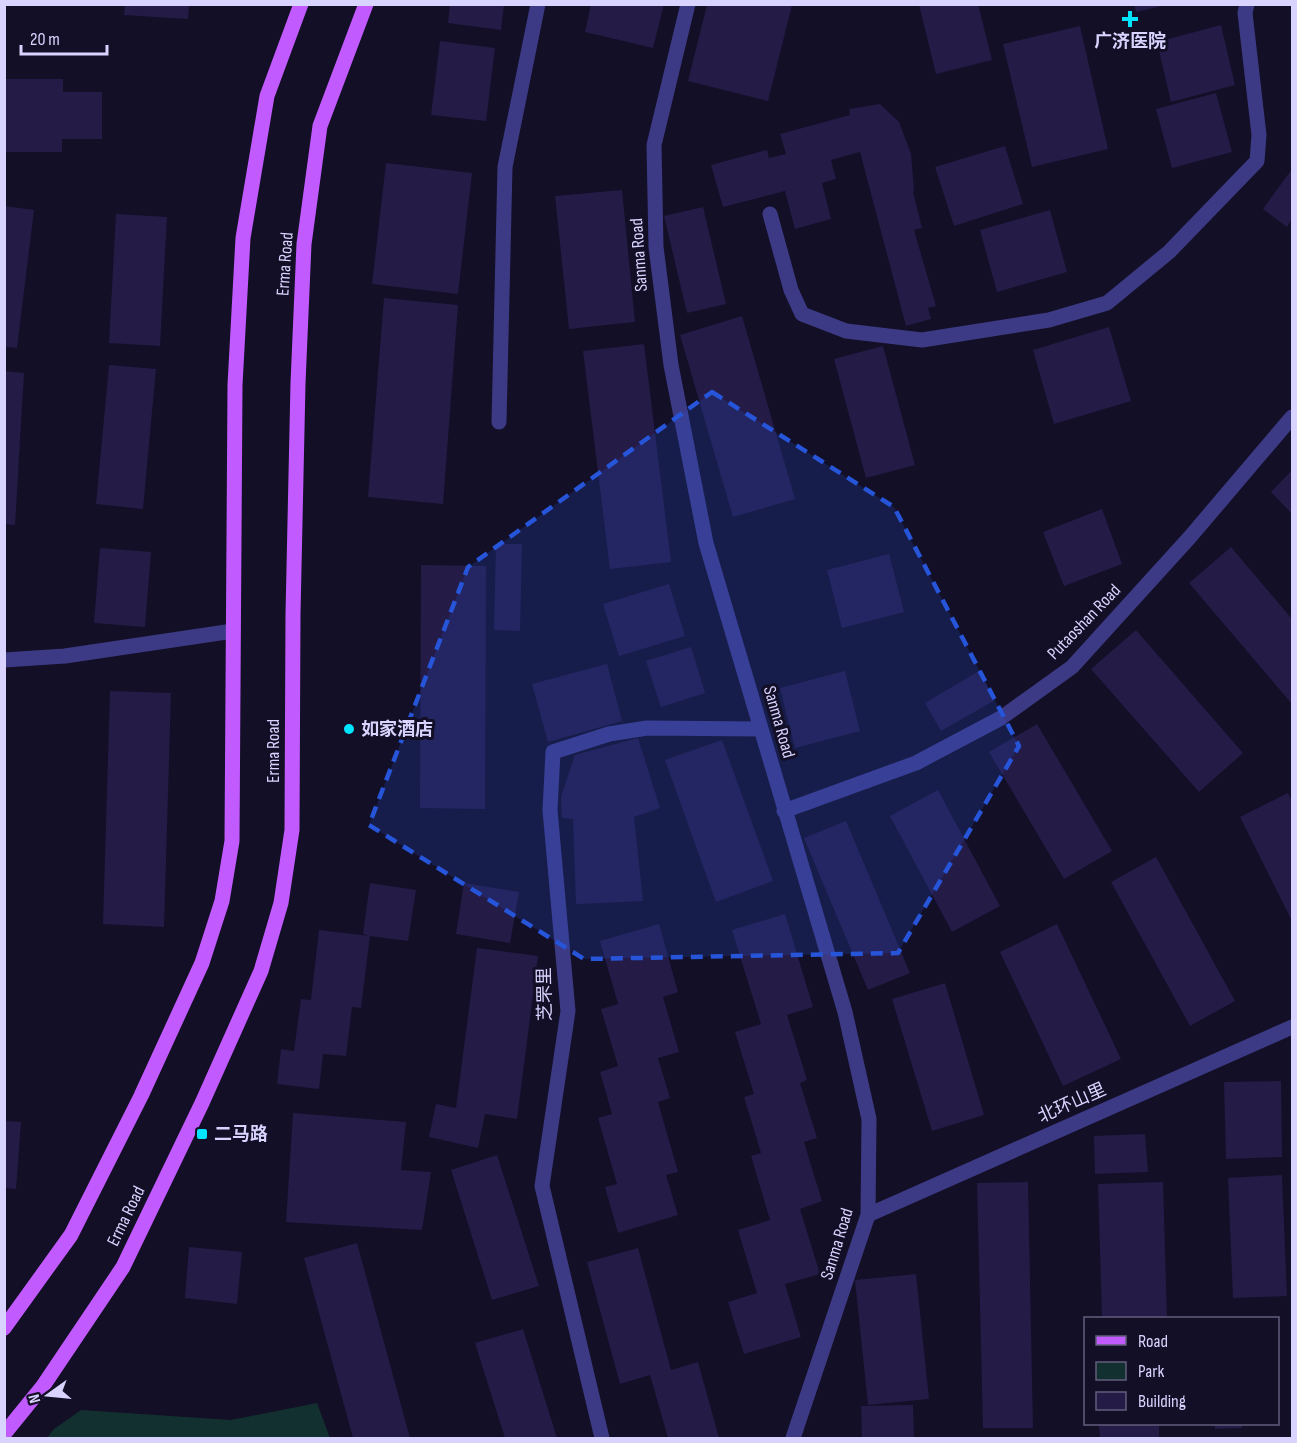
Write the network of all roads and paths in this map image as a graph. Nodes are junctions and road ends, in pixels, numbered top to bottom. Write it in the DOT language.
graph roads {
  1 [pos="301,4"];
  2 [pos="366,4"];
  3 [pos="538,4"];
  4 [pos="688,4"];
  5 [pos="1246,4"];
  6 [pos="770,214"];
  7 [pos="1293,417"];
  8 [pos="499,422"];
  9 [pos="233,631"];
  10 [pos="4,660"];
  11 [pos="761,729"];
  12 [pos="784,811"];
  13 [pos="1293,1026"];
  14 [pos="868,1215"];
  15 [pos="4,1328"];
  16 [pos="4,1434"];
  17 [pos="602,1438"];
  18 [pos="793,1438"];
  1 -- 9 [label="main road"];
  2 -- 16 [label="main road, Erma Road"];
  3 -- 8 [label="street"];
  4 -- 11 [label="street, Sanma Road"];
  5 -- 6 [label="street"];
  7 -- 12 [label="street, Putaoshan Road"];
  9 -- 10 [label="street"];
  9 -- 15 [label="main road"];
  11 -- 12 [label="street, Sanma Road"];
  11 -- 17 [label="street, 芝罘里"];
  12 -- 14 [label="street, Sanma Road"];
  13 -- 14 [label="street, 北环山里"];
  14 -- 18 [label="street, Sanma Road"];
}
